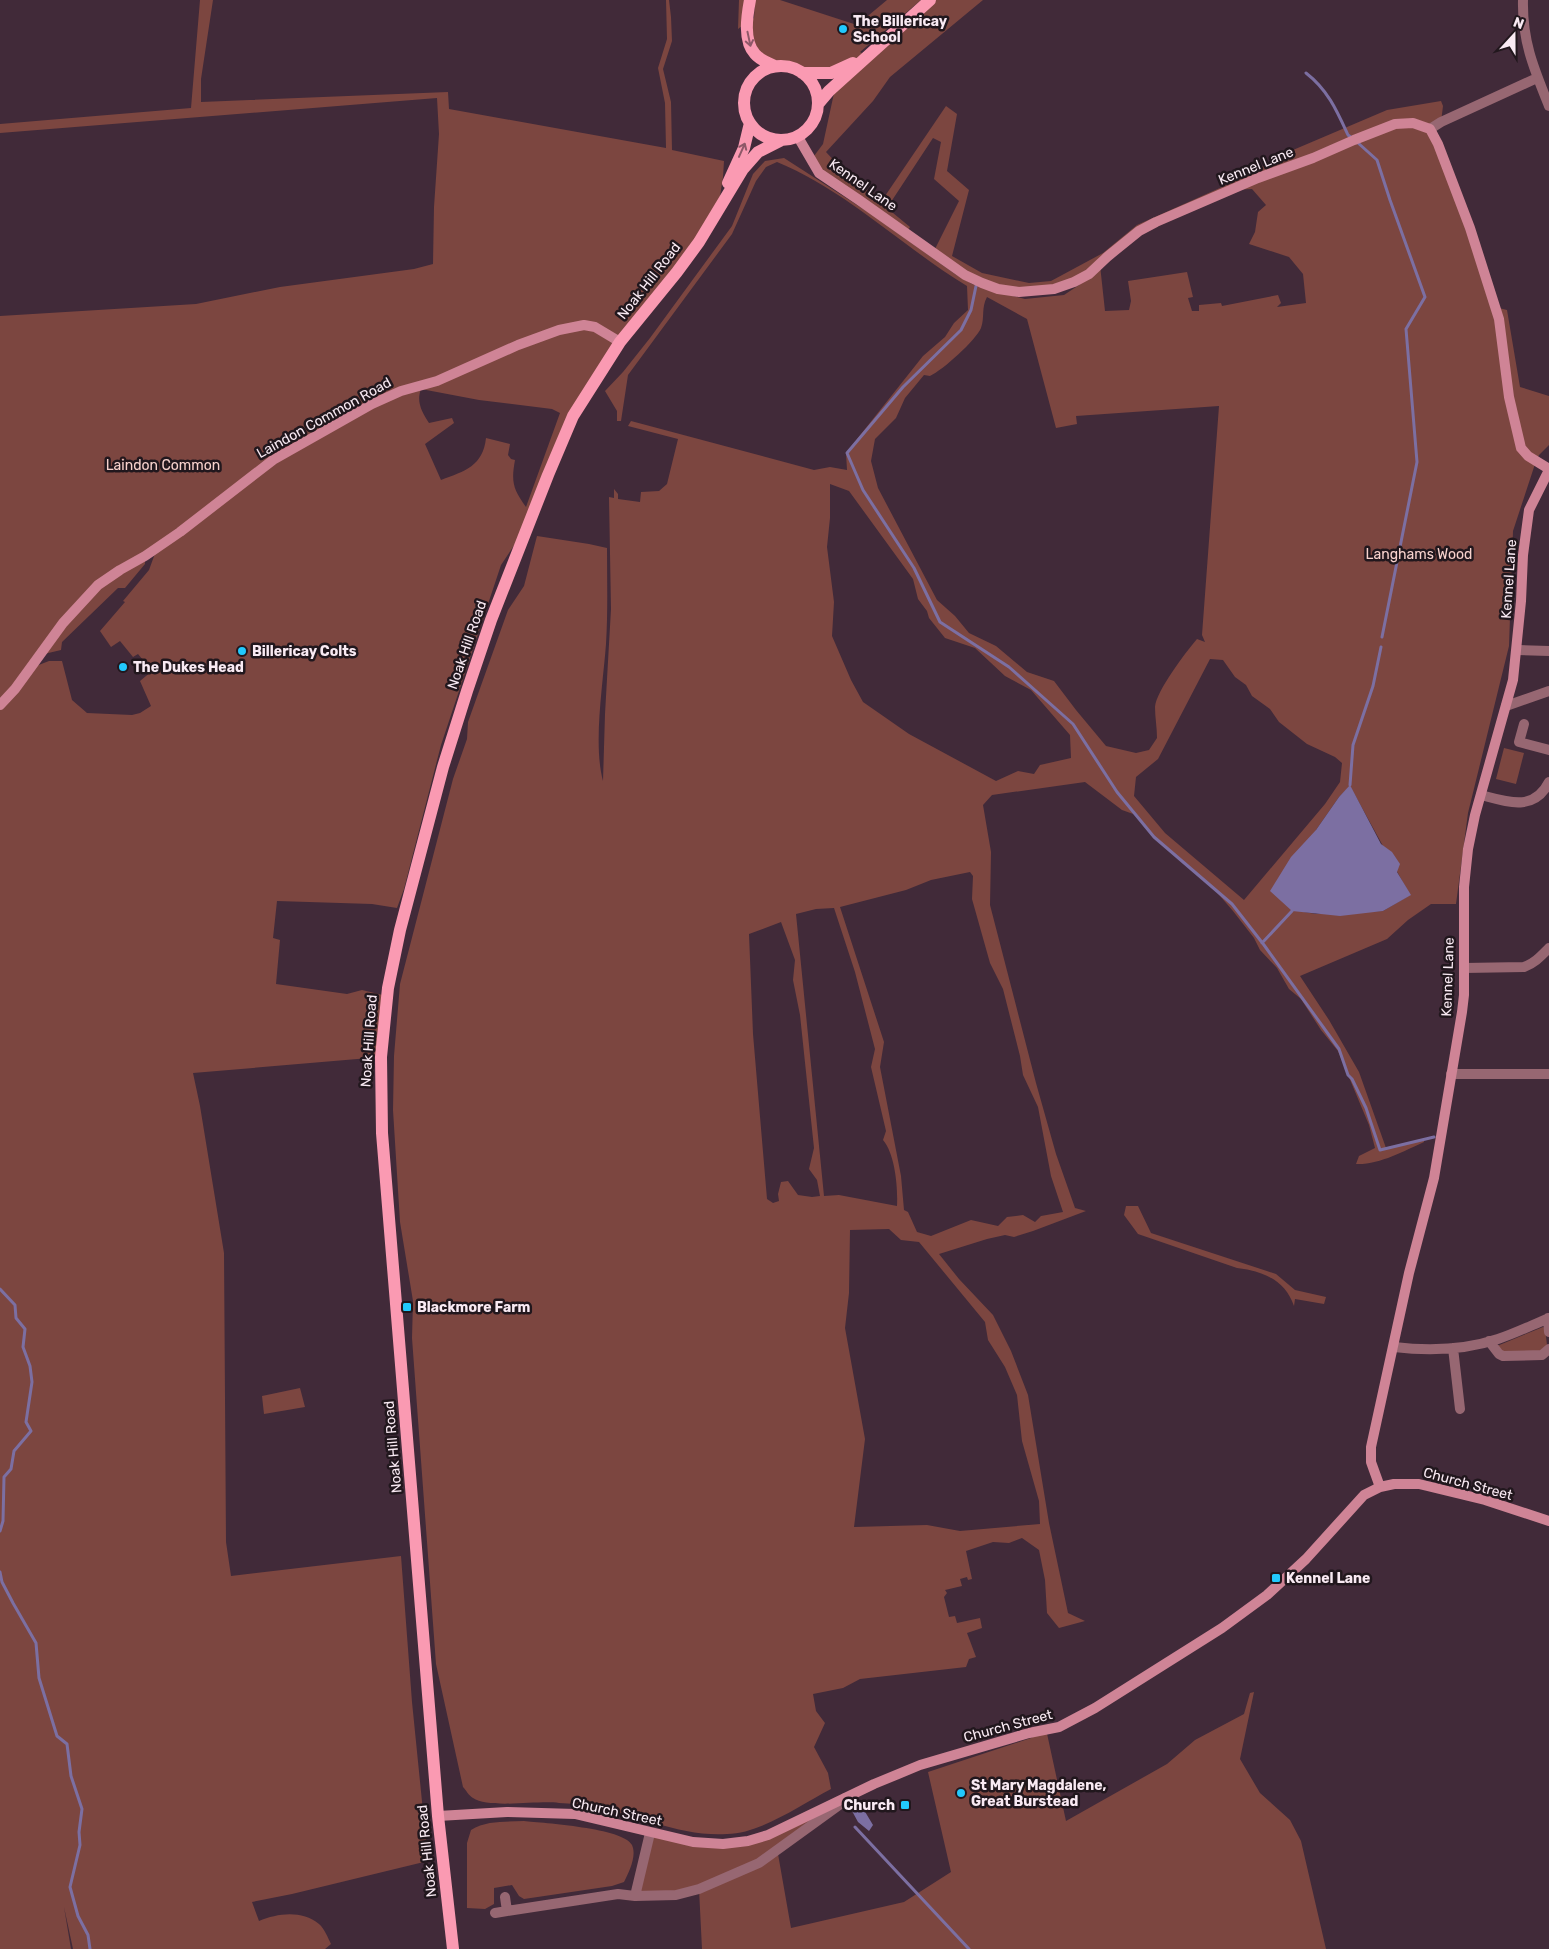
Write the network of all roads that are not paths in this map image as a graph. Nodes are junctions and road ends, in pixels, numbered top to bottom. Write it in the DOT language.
graph roads {
  1 [pos="750,0"];
  2 [pos="930,0"];
  3 [pos="1523,0"];
  4 [pos="867,56"];
  5 [pos="775,66"];
  6 [pos="802,72"];
  7 [pos="1537,78"];
  8 [pos="818,104"];
  9 [pos="1549,106"];
  10 [pos="750,123"];
  11 [pos="1430,129"];
  12 [pos="798,137"];
  13 [pos="780,140"];
  14 [pos="718,209"];
  15 [pos="620,342"];
  16 [pos="1549,469"];
  17 [pos="1517,650"];
  18 [pos="1549,651"];
  19 [pos="1549,691"];
  20 [pos="0,705"];
  21 [pos="1506,706"];
  22 [pos="1524,724"];
  23 [pos="1549,750"];
  24 [pos="1549,782"];
  25 [pos="1481,795"];
  26 [pos="1549,948"];
  27 [pos="1464,968"];
  28 [pos="1451,1074"];
  29 [pos="1549,1074"];
  30 [pos="1549,1318"];
  31 [pos="1549,1332"];
  32 [pos="1489,1341"];
  33 [pos="1394,1347"];
  34 [pos="1453,1348"];
  35 [pos="1549,1349"];
  36 [pos="1460,1408"];
  37 [pos="1380,1487"];
  38 [pos="1549,1521"];
  39 [pos="846,1798"];
  40 [pos="438,1816"];
  41 [pos="650,1833"];
  42 [pos="635,1896"];
  43 [pos="505,1897"];
  44 [pos="507,1910"];
  45 [pos="494,1913"];
  46 [pos="452,1949"];
  1 -- 5 [label="main road, one-way"];
  2 -- 4 [label="main road"];
  3 -- 7 [label="street"];
  4 -- 6 [label="main road"];
  4 -- 8 [label="main road"];
  5 -- 6 [label="main road"];
  5 -- 10 [label="main road"];
  6 -- 8 [label="main road"];
  7 -- 9 [label="street"];
  7 -- 11 [label="street"];
  8 -- 12 [label="main road"];
  10 -- 13 [label="main road"];
  14 -- 10 [label="main road, Noak Hill Road, one-way"];
  11 -- 12 [label="street, Kennel Lane"];
  11 -- 16 [label="street, Kennel Lane"];
  12 -- 13 [label="main road"];
  13 -- 14 [label="main road, Noak Hill Road"];
  14 -- 15 [label="main road, Noak Hill Road"];
  15 -- 20 [label="street, Laindon Common Road"];
  15 -- 40 [label="main road, Noak Hill Road"];
  16 -- 17 [label="street, Kennel Lane"];
  17 -- 18 [label="street"];
  17 -- 21 [label="street, Kennel Lane"];
  19 -- 21 [label="street"];
  21 -- 25 [label="street, Kennel Lane"];
  22 -- 23 [label="street"];
  24 -- 25 [label="street"];
  25 -- 27 [label="street, Kennel Lane"];
  26 -- 27 [label="street"];
  27 -- 28 [label="street, Kennel Lane"];
  28 -- 29 [label="street"];
  28 -- 33 [label="street, Kennel Lane"];
  30 -- 31 [label="street"];
  30 -- 32 [label="street"];
  32 -- 34 [label="street"];
  32 -- 35 [label="street"];
  33 -- 34 [label="street"];
  33 -- 37 [label="street, Kennel Lane"];
  34 -- 36 [label="street"];
  37 -- 38 [label="street, Church Street"];
  37 -- 39 [label="street, Church Street"];
  39 -- 41 [label="street, Church Street"];
  39 -- 42 [label="street"];
  40 -- 41 [label="street, Church Street"];
  40 -- 46 [label="main road, Noak Hill Road"];
  41 -- 42 [label="street"];
  42 -- 44 [label="street"];
  43 -- 44 [label="street"];
  44 -- 45 [label="street"];
}
